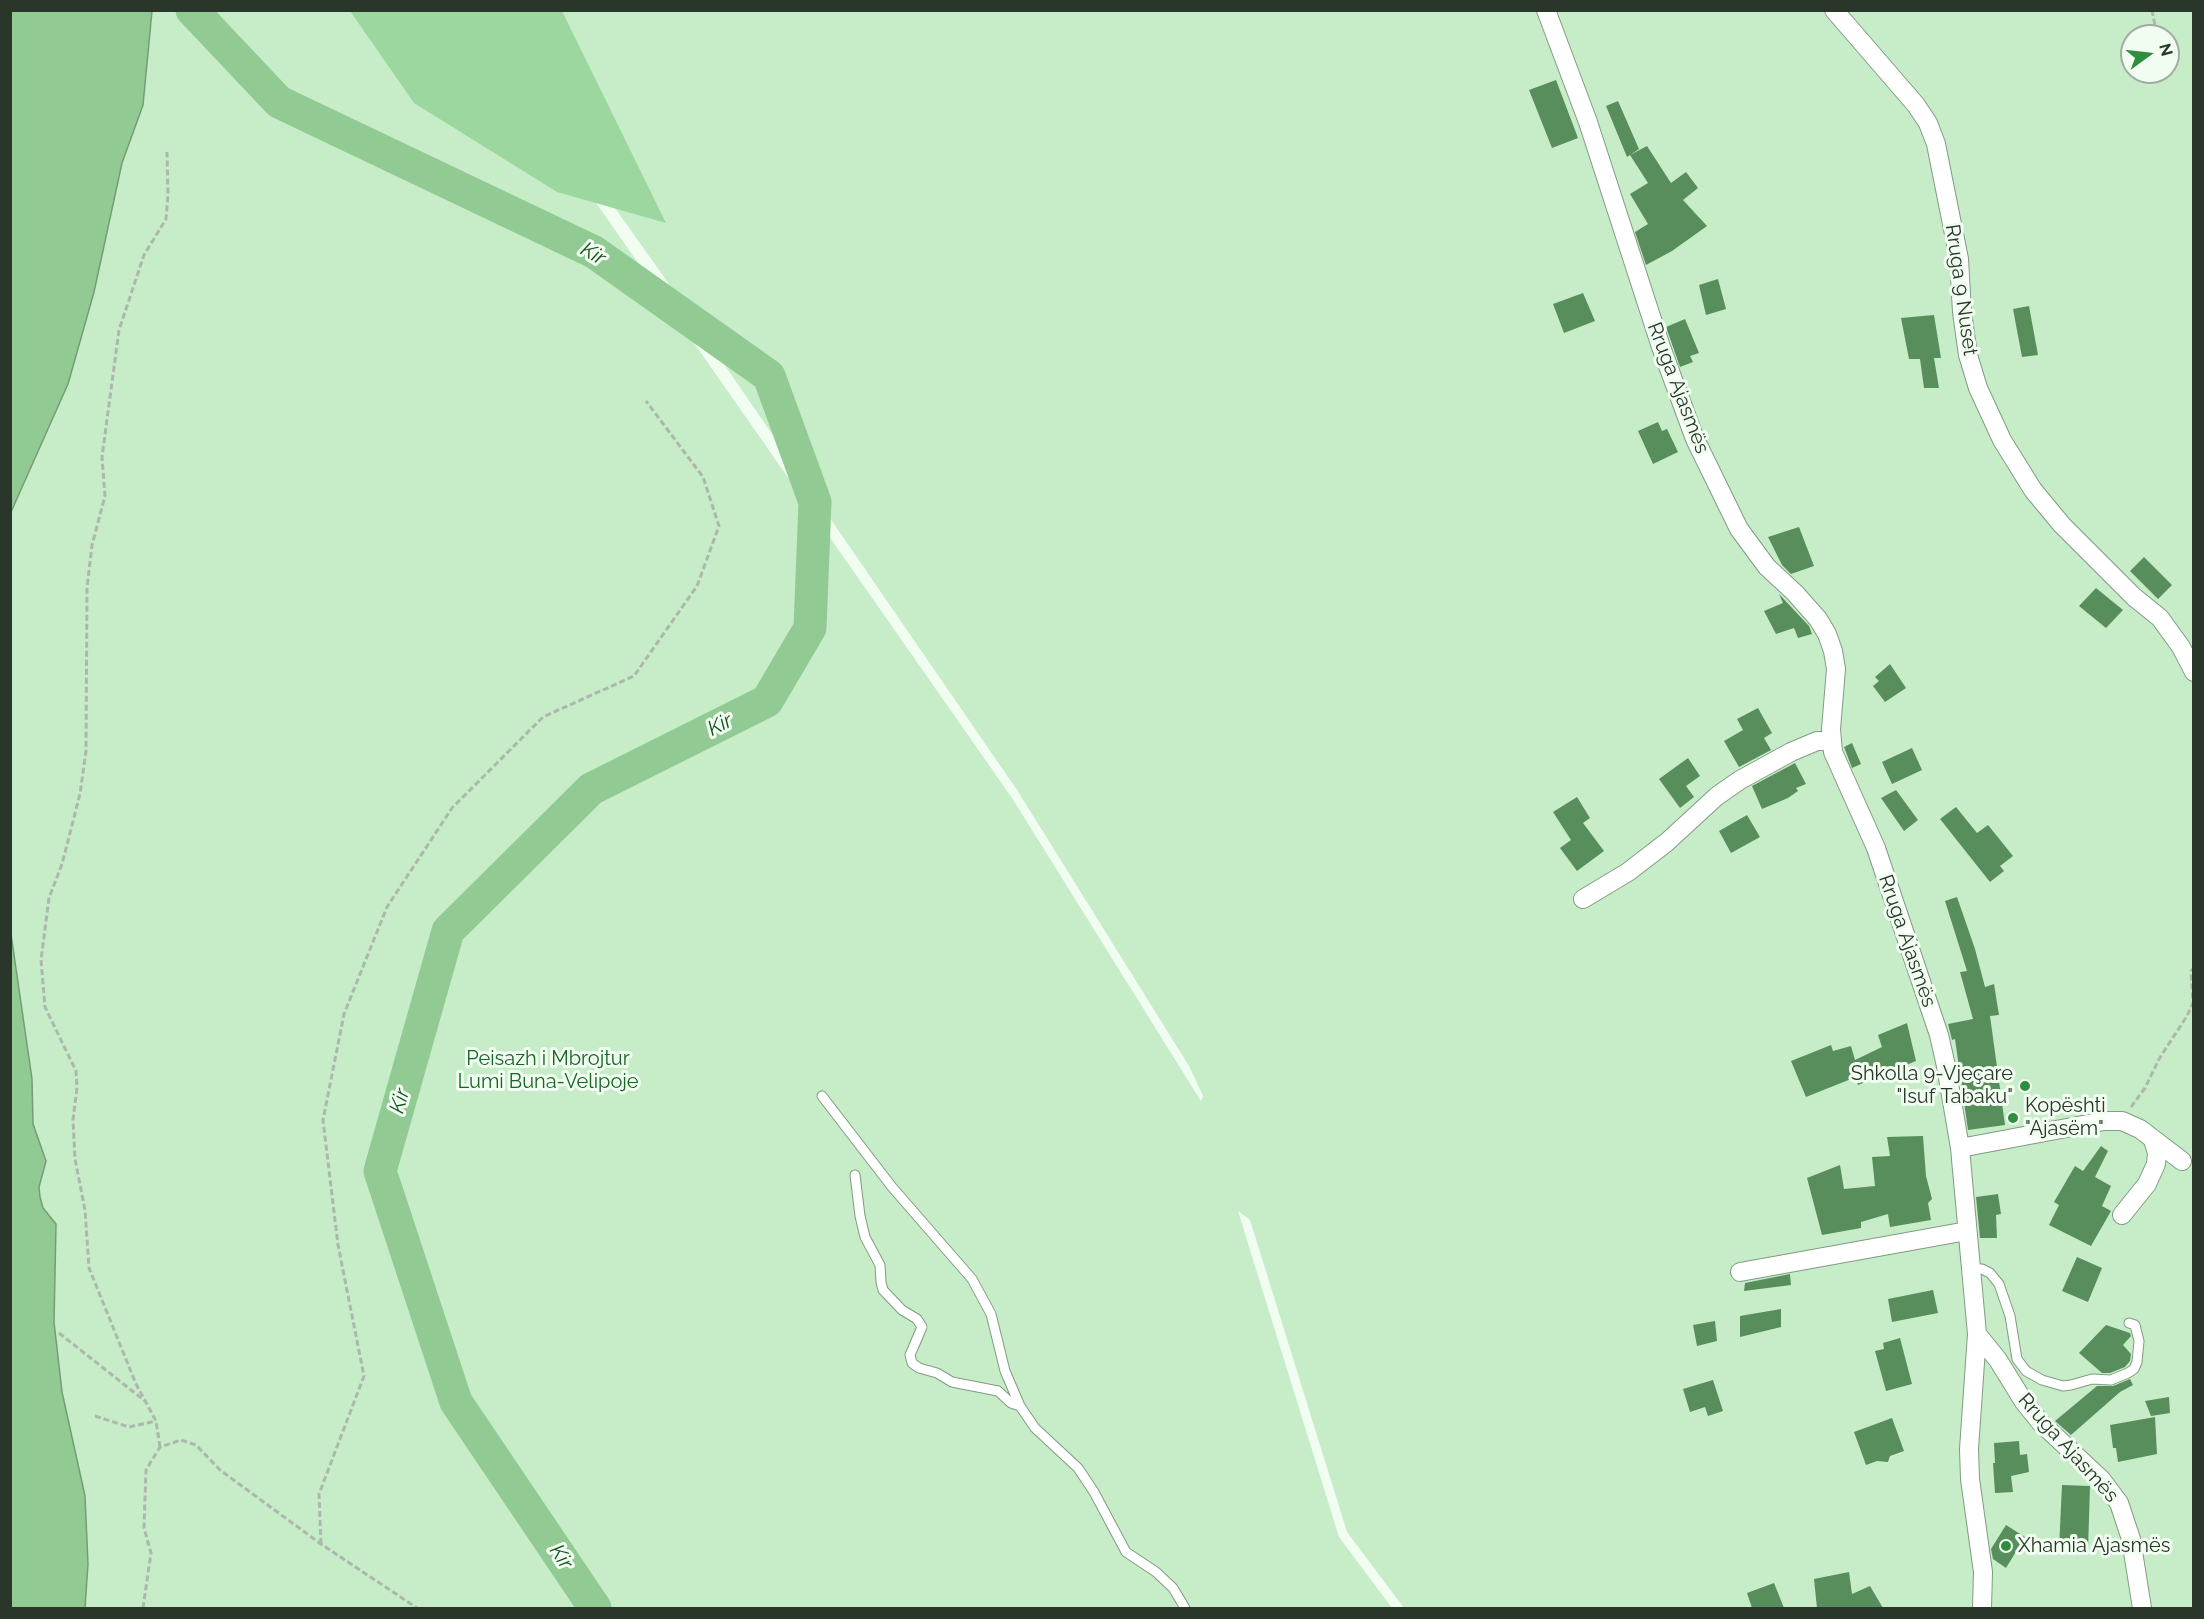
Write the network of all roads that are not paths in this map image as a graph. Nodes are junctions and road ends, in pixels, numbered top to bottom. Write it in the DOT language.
graph roads {
  1 [pos="1546,10"];
  2 [pos="1834,10"];
  3 [pos="2193,672"];
  4 [pos="1831,741"];
  5 [pos="1583,899"];
  6 [pos="822,1096"];
  7 [pos="2153,1140"];
  8 [pos="1960,1148"];
  9 [pos="2182,1161"];
  10 [pos="855,1175"];
  11 [pos="2122,1215"];
  12 [pos="1967,1231"];
  13 [pos="1970,1269"];
  14 [pos="1740,1272"];
  15 [pos="2129,1323"];
  16 [pos="1977,1334"];
  17 [pos="1020,1406"];
  18 [pos="1185,1608"];
  19 [pos="1982,1608"];
  20 [pos="2142,1608"];
  1 -- 4 [label="street, Rruga Ajasmës"];
  2 -- 3 [label="street, Rruga 9 Nuset"];
  4 -- 5 [label="street"];
  4 -- 8 [label="street, Rruga Ajasmës"];
  6 -- 17 [label="lane"];
  7 -- 8 [label="street"];
  7 -- 9 [label="street"];
  7 -- 11 [label="street"];
  8 -- 12 [label="street, Rruga Ajasmës"];
  10 -- 17 [label="lane"];
  12 -- 13 [label="street, Rruga Ajasmës"];
  12 -- 14 [label="street"];
  13 -- 15 [label="lane"];
  13 -- 16 [label="street, Rruga Ajasmës"];
  16 -- 19 [label="street, Rruga Ajasmës"];
  16 -- 20 [label="street, Rruga Ajasmës"];
  17 -- 18 [label="lane"];
}
